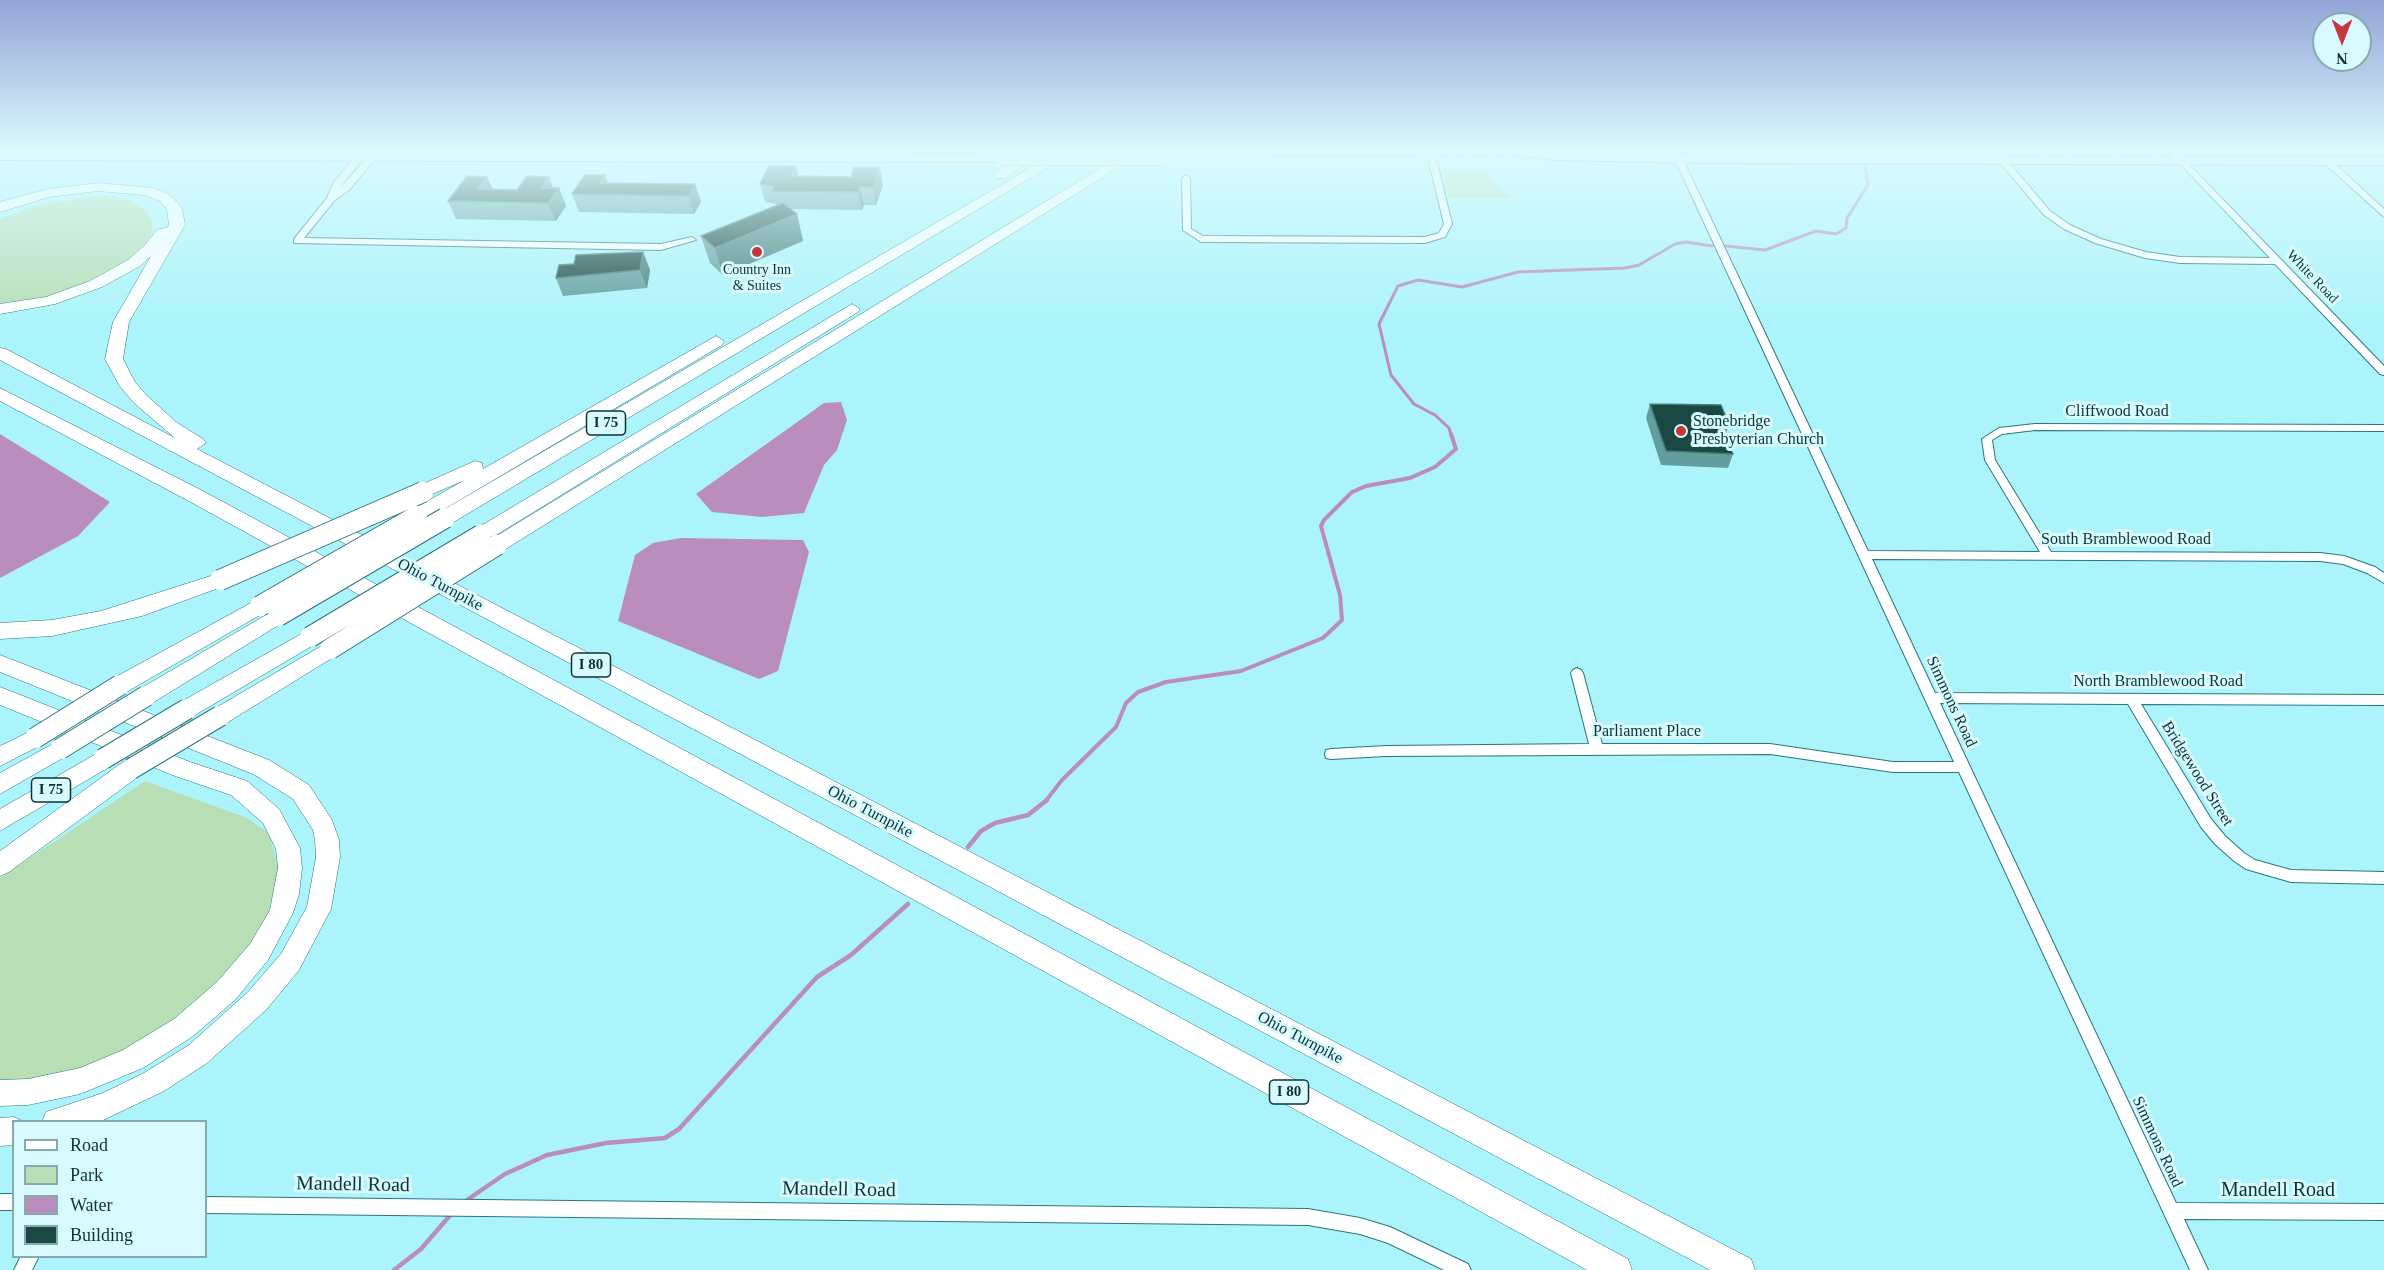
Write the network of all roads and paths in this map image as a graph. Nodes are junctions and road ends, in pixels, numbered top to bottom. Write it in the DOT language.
graph roads {
  1 [pos="16,208"];
  2 [pos="160,208"];
  3 [pos="174,208"];
  4 [pos="323,208"];
  5 [pos="931,208"];
  6 [pos="971,208"];
  7 [pos="1022,208"];
  8 [pos="1042,208"];
  9 [pos="1187,208"];
  10 [pos="1444,208"];
  11 [pos="1701,208"];
  12 [pos="2043,208"];
  13 [pos="2227,208"];
  14 [pos="0,213"];
  15 [pos="692,240"];
  16 [pos="2277,261"];
  17 [pos="0,309"];
  18 [pos="0,353"];
  19 [pos="2384,372"];
  20 [pos="0,394"];
  21 [pos="0,405"];
  22 [pos="585,417"];
  23 [pos="2384,428"];
  24 [pos="231,516"];
  25 [pos="349,537"];
  26 [pos="489,540"];
  27 [pos="1864,555"];
  28 [pos="2048,556"];
  29 [pos="2384,579"];
  30 [pos="269,611"];
  31 [pos="0,631"];
  32 [pos="0,663"];
  33 [pos="1577,673"];
  34 [pos="0,696"];
  35 [pos="1931,698"];
  36 [pos="2132,699"];
  37 [pos="2384,700"];
  38 [pos="1597,749"];
  39 [pos="1331,754"];
  40 [pos="0,757"];
  41 [pos="1963,767"];
  42 [pos="131,770"];
  43 [pos="0,784"];
  44 [pos="0,822"];
  45 [pos="0,847"];
  46 [pos="0,864"];
  47 [pos="2384,878"];
  48 [pos="0,1093"];
  49 [pos="63,1120"];
  50 [pos="207,1204"];
  51 [pos="2171,1211"];
  52 [pos="2384,1212"];
  53 [pos="1462,1270"];
  54 [pos="1617,1270"];
  55 [pos="1740,1270"];
  56 [pos="2199,1270"];
  1 -- 14 [label="highway"];
  2 -- 17 [label="highway"];
  3 -- 25 [label="highway"];
  4 -- 15 [label="street"];
  5 -- 22 [label="highway"];
  6 -- 30 [label="highway, I 75, bridge"];
  7 -- 26 [label="highway, I 75"];
  8 -- 26 [label="highway"];
  9 -- 10 [label="street"];
  11 -- 27 [label="street, Simmons Road"];
  12 -- 16 [label="street"];
  13 -- 16 [label="street, White Road"];
  16 -- 19 [label="street, White Road"];
  18 -- 25 [label="highway, Ohio Turnpike / I 80"];
  20 -- 24 [label="highway, I 80"];
  21 -- 24 [label="highway"];
  22 -- 30 [label="highway, bridge"];
  22 -- 31 [label="highway, bridge"];
  23 -- 28 [label="street, Cliffwood Road"];
  24 -- 54 [label="highway, I 80"];
  25 -- 55 [label="highway, Ohio Turnpike / I 80"];
  26 -- 42 [label="highway, bridge"];
  26 -- 44 [label="highway, I 75, bridge"];
  27 -- 28 [label="street, South Bramblewood Road"];
  27 -- 35 [label="street, Simmons Road"];
  28 -- 29 [label="street, South Bramblewood Road"];
  30 -- 40 [label="highway, bridge"];
  30 -- 43 [label="highway, I 75, bridge"];
  32 -- 49 [label="highway"];
  33 -- 38 [label="street"];
  34 -- 48 [label="highway"];
  35 -- 36 [label="street, North Bramblewood Road"];
  35 -- 41 [label="street, Simmons Road"];
  36 -- 37 [label="street, North Bramblewood Road"];
  36 -- 47 [label="street, Bridgewood Street"];
  38 -- 39 [label="street, Parliament Place"];
  38 -- 41 [label="street, Parliament Place"];
  41 -- 51 [label="street, Simmons Road"];
  42 -- 45 [label="highway"];
  42 -- 46 [label="highway"];
  50 -- 53 [label="street, Mandell Road"];
  51 -- 52 [label="street, Mandell Road"];
  51 -- 56 [label="street, Simmons Road"];
}
